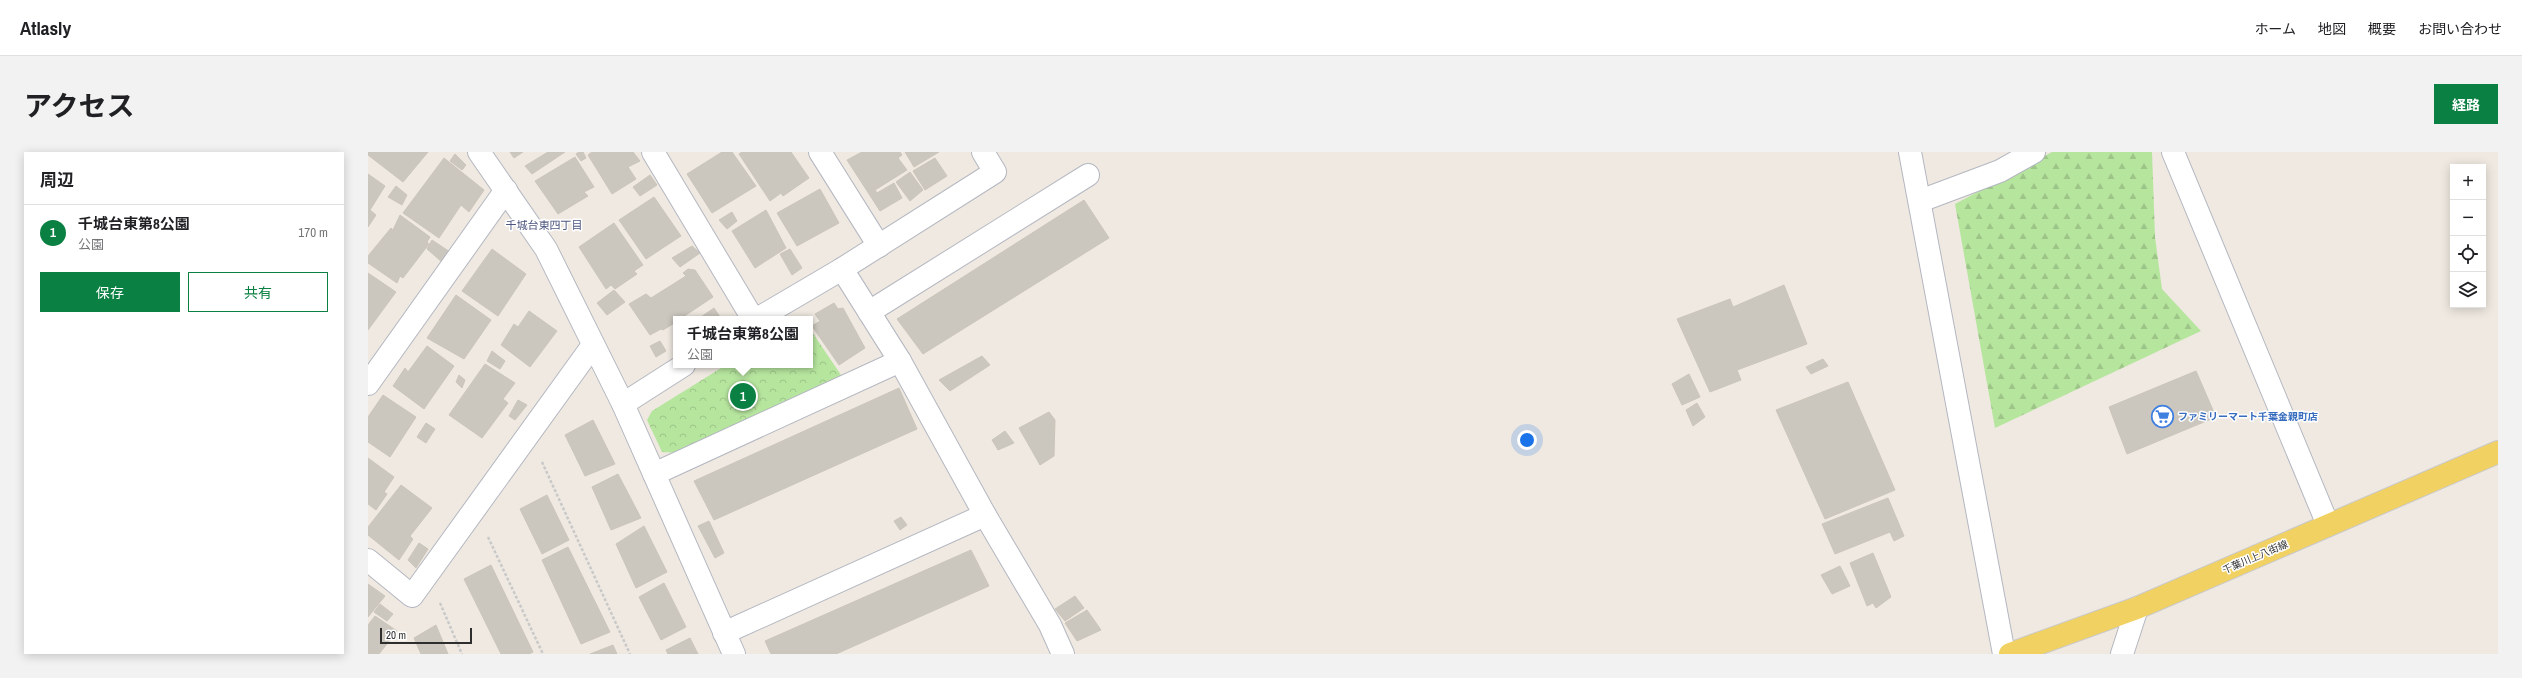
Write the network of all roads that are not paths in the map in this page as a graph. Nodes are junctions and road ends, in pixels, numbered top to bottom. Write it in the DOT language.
graph roads {
  1 [pos="479,152"];
  2 [pos="653,152"];
  3 [pos="820,152"];
  4 [pos="983,152"];
  5 [pos="1910,152"];
  6 [pos="2034,152"];
  7 [pos="2172,152"];
  8 [pos="1088,175"];
  9 [pos="506,190"];
  10 [pos="1920,201"];
  11 [pos="879,246"];
  12 [pos="842,269"];
  13 [pos="869,312"];
  14 [pos="751,316"];
  15 [pos="762,316"];
  16 [pos="593,345"];
  17 [pos="900,361"];
  18 [pos="679,368"];
  19 [pos="368,384"];
  20 [pos="623,404"];
  21 [pos="2498,452"];
  22 [pos="654,474"];
  23 [pos="985,516"];
  24 [pos="2328,525"];
  25 [pos="368,560"];
  26 [pos="2137,608"];
  27 [pos="724,632"];
  28 [pos="734,654"];
  29 [pos="1063,654"];
  30 [pos="2004,654"];
  31 [pos="2010,654"];
  32 [pos="2122,654"];
  1 -- 9 [label="street"];
  2 -- 14 [label="street"];
  3 -- 11 [label="street"];
  4 -- 11 [label="street"];
  5 -- 10 [label="street"];
  6 -- 10 [label="street"];
  7 -- 24 [label="street"];
  8 -- 13 [label="street"];
  9 -- 16 [label="street"];
  9 -- 19 [label="street"];
  10 -- 30 [label="street"];
  11 -- 12 [label="street"];
  12 -- 13 [label="street"];
  12 -- 15 [label="street"];
  13 -- 17 [label="street"];
  16 -- 20 [label="street"];
  16 -- 25 [label="street"];
  17 -- 22 [label="street"];
  17 -- 23 [label="street"];
  18 -- 20 [label="street"];
  20 -- 22 [label="street"];
  21 -- 24 [label="main road, 千葉川上八街線"];
  22 -- 27 [label="street"];
  23 -- 27 [label="street"];
  23 -- 29 [label="street"];
  24 -- 26 [label="main road, 千葉川上八街線"];
  26 -- 31 [label="main road, 千葉川上八街線"];
  26 -- 32 [label="street"];
  27 -- 28 [label="street"];
}
